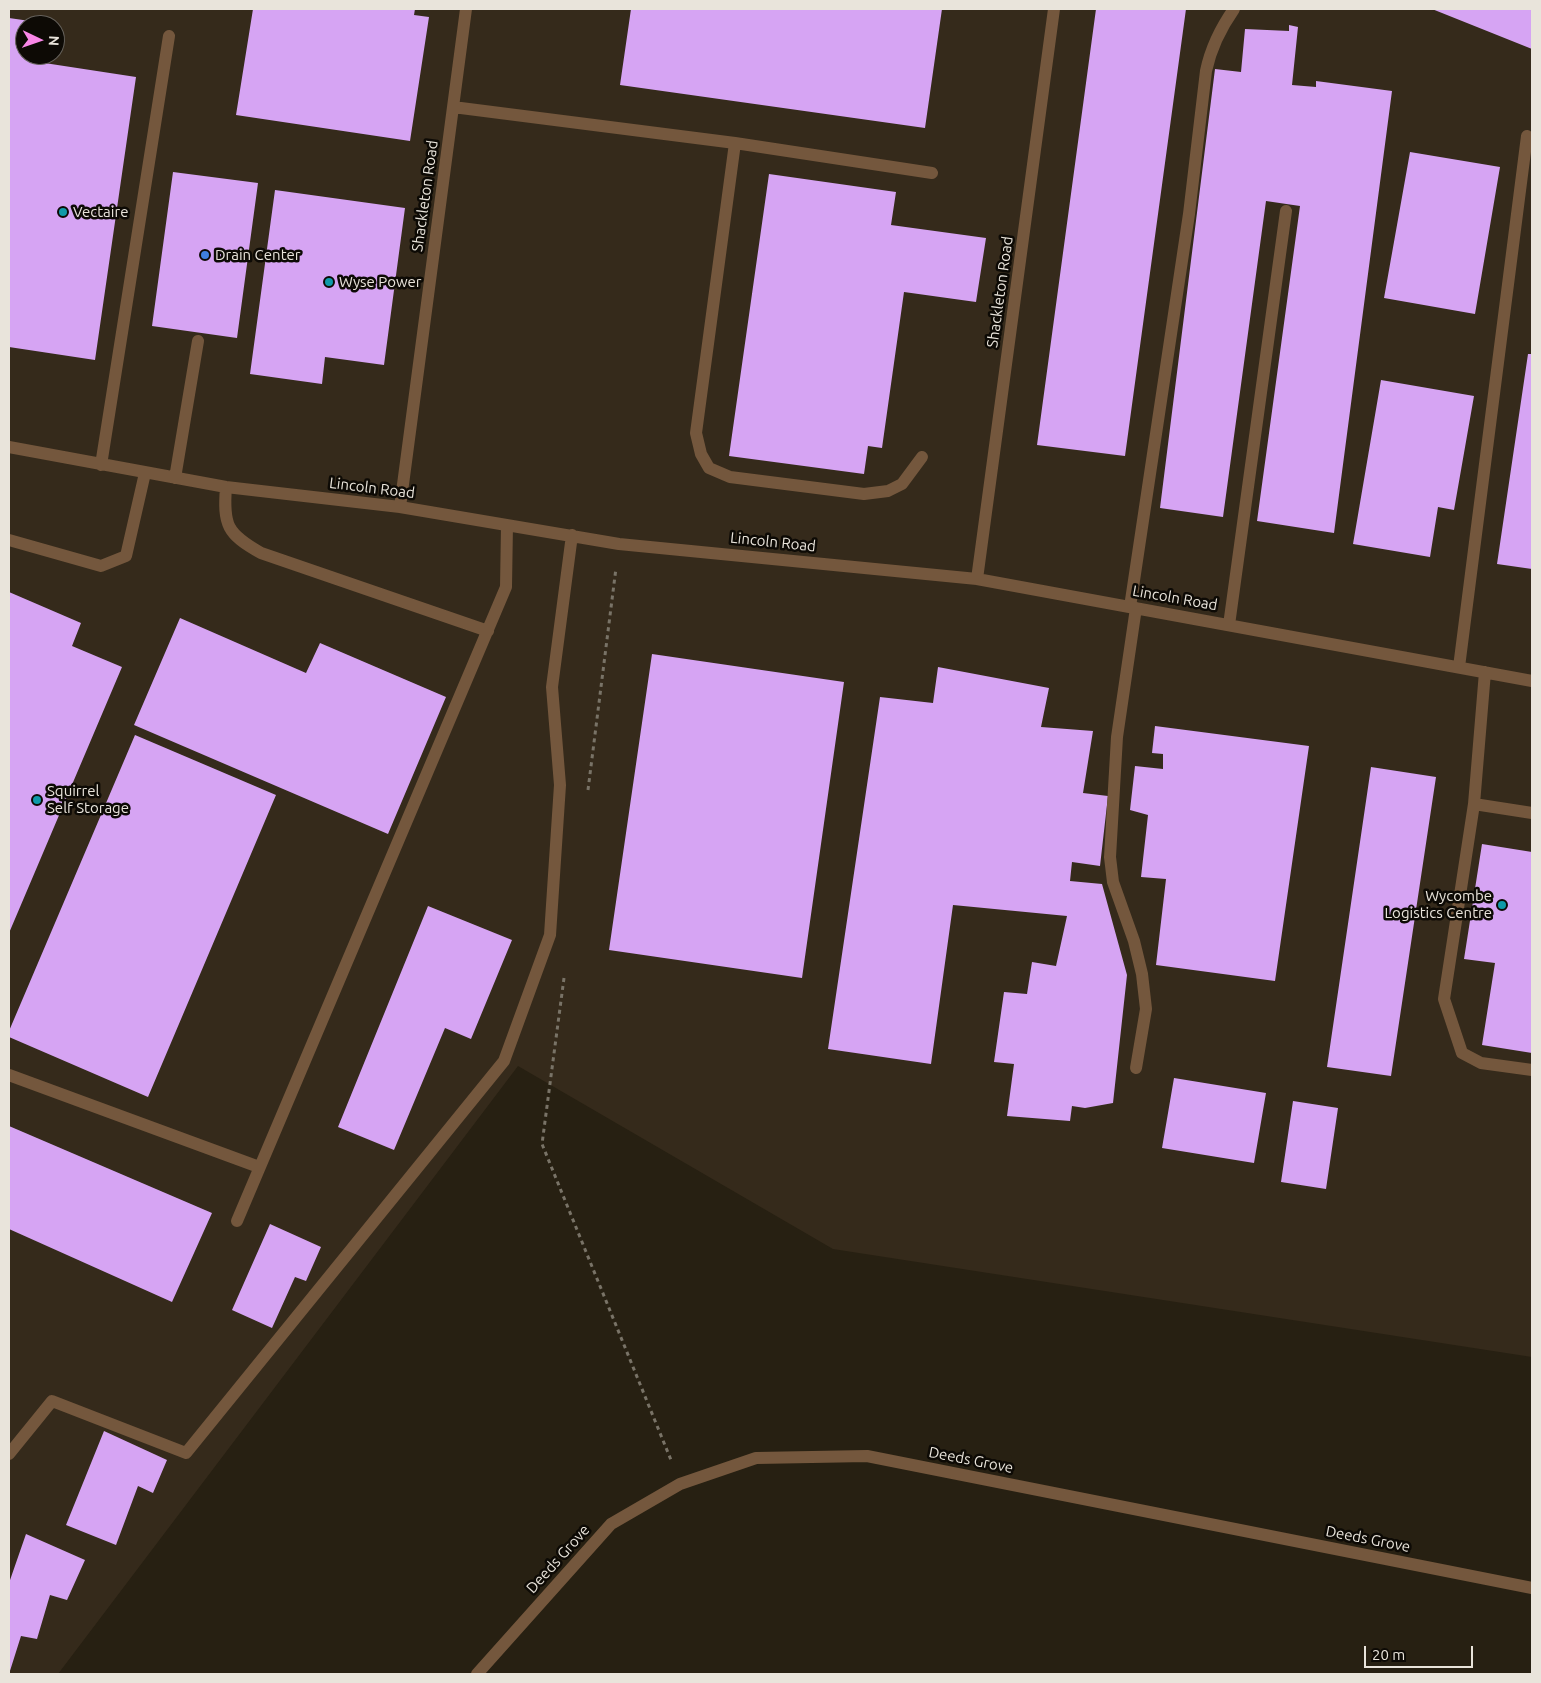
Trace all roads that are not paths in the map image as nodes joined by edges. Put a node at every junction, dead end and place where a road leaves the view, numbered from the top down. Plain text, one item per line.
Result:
1 (466, 9) edge
2 (1054, 9) edge
3 (1234, 9) edge
4 (169, 36) dead end
5 (453, 107) junction
6 (1527, 136) dead end
7 (735, 143) junction
8 (932, 173) dead end
9 (1286, 211) dead end
10 (198, 341) dead end
11 (9, 447) edge
12 (922, 457) dead end
13 (101, 465) junction
14 (145, 473) junction
15 (175, 478) junction
16 (226, 487) junction
17 (400, 507) junction
18 (507, 525) junction
19 (572, 535) junction
20 (9, 540) edge
21 (977, 579) junction
22 (1133, 607) junction
23 (1229, 625) junction
24 (488, 631) junction
25 (1459, 667) junction
26 (1485, 672) junction
27 (1532, 681) edge
28 (1474, 804) junction
29 (1532, 813) edge
30 (1136, 1068) dead end
31 (1532, 1070) edge
32 (9, 1075) edge
33 (259, 1168) junction
34 (237, 1222) dead end
35 (9, 1454) edge
36 (1532, 1588) edge
37 (477, 1674) edge

1 - 5 street, Shackleton Road
2 - 21 street, Shackleton Road
3 - 22 street
4 - 13 street
5 - 7 street
5 - 17 street, Shackleton Road
6 - 25 street
7 - 8 street
7 - 12 street
9 - 23 street
10 - 15 street
11 - 13 street, Lincoln Road
13 - 14 street, Lincoln Road
14 - 15 street, Lincoln Road
14 - 20 street
15 - 16 street, Lincoln Road
16 - 17 street, Lincoln Road
16 - 24 street
17 - 18 street, Lincoln Road
18 - 19 street, Lincoln Road
18 - 24 street
19 - 21 street, Lincoln Road
19 - 35 street
21 - 22 street, Lincoln Road
22 - 23 street, Lincoln Road
22 - 30 street
23 - 25 street, Lincoln Road
24 - 33 street
25 - 26 street, Lincoln Road
26 - 27 street, Lincoln Road
26 - 28 street
28 - 29 street
28 - 31 street
32 - 33 street
33 - 34 street
36 - 37 street, Deeds Grove

